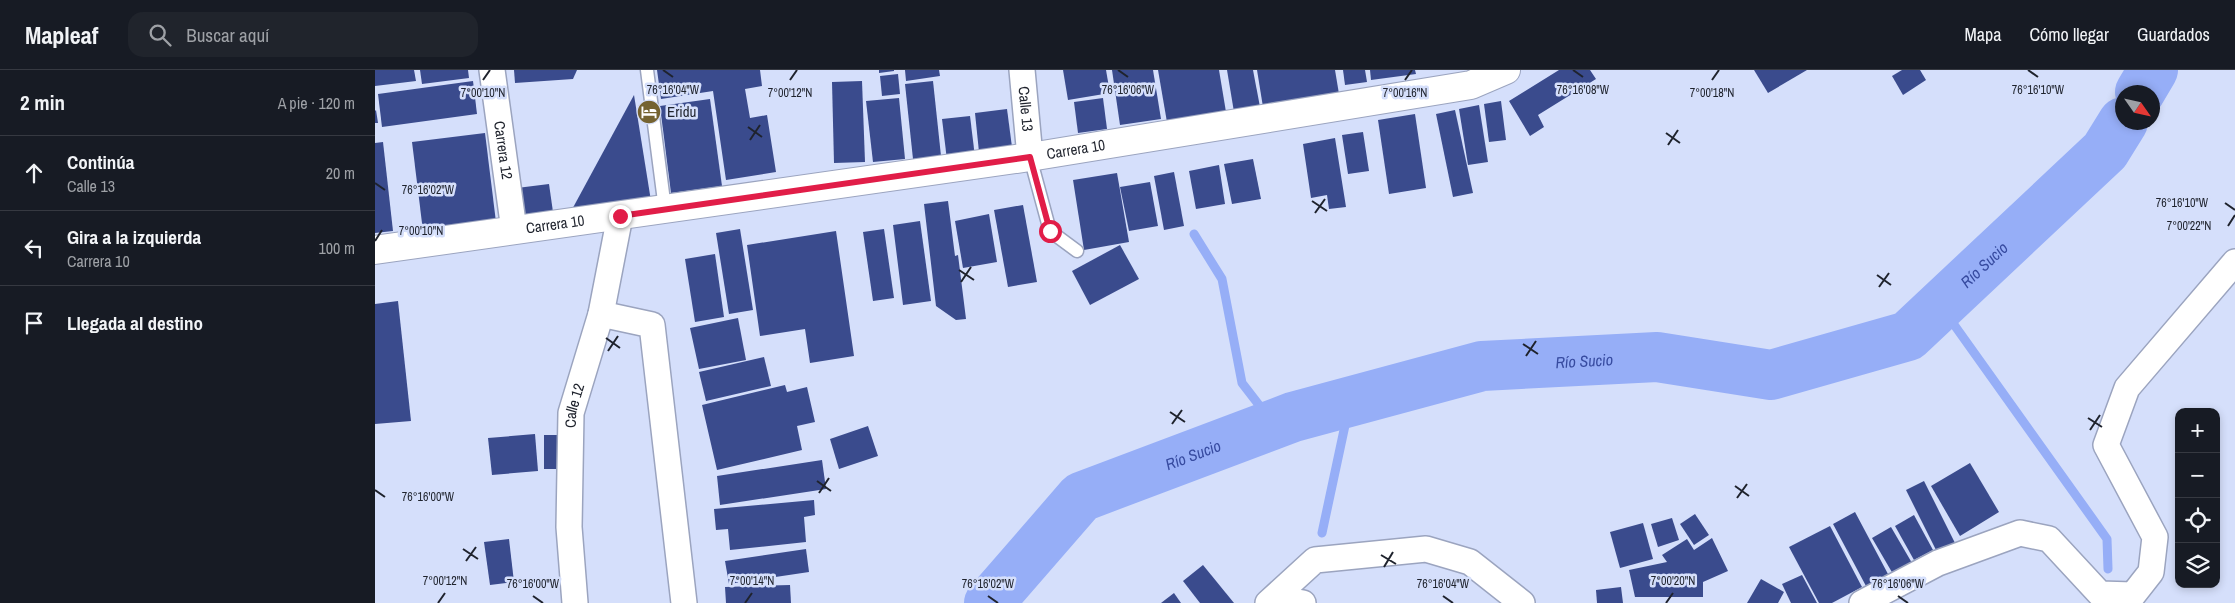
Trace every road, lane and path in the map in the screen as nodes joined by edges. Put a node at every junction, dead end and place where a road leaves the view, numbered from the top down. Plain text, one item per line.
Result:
1 (492, 70) edge
2 (647, 70) edge
3 (1022, 70) edge
4 (1506, 70) edge
5 (1030, 157) junction
6 (665, 209) junction
7 (620, 216) junction
8 (514, 230) junction
9 (375, 250) edge
10 (1077, 251) dead end
11 (2235, 262) edge
12 (601, 314) junction
13 (1271, 600) edge
14 (575, 603) edge
15 (684, 603) edge
16 (1303, 603) edge
17 (1521, 603) edge
18 (1862, 603) edge

1 - 8 street, Carrera 12
2 - 6 lane
3 - 5 street, Calle 13
4 - 5 main road, Carrera 10
5 - 6 main road, Carrera 10
5 - 10 lane, Calle 13
6 - 7 main road, Carrera 10
7 - 8 main road, Carrera 10
7 - 12 street, Calle 12
8 - 9 main road, Carrera 10
11 - 18 street
12 - 14 street, Calle 12
12 - 15 street
13 - 16 street
13 - 17 street

